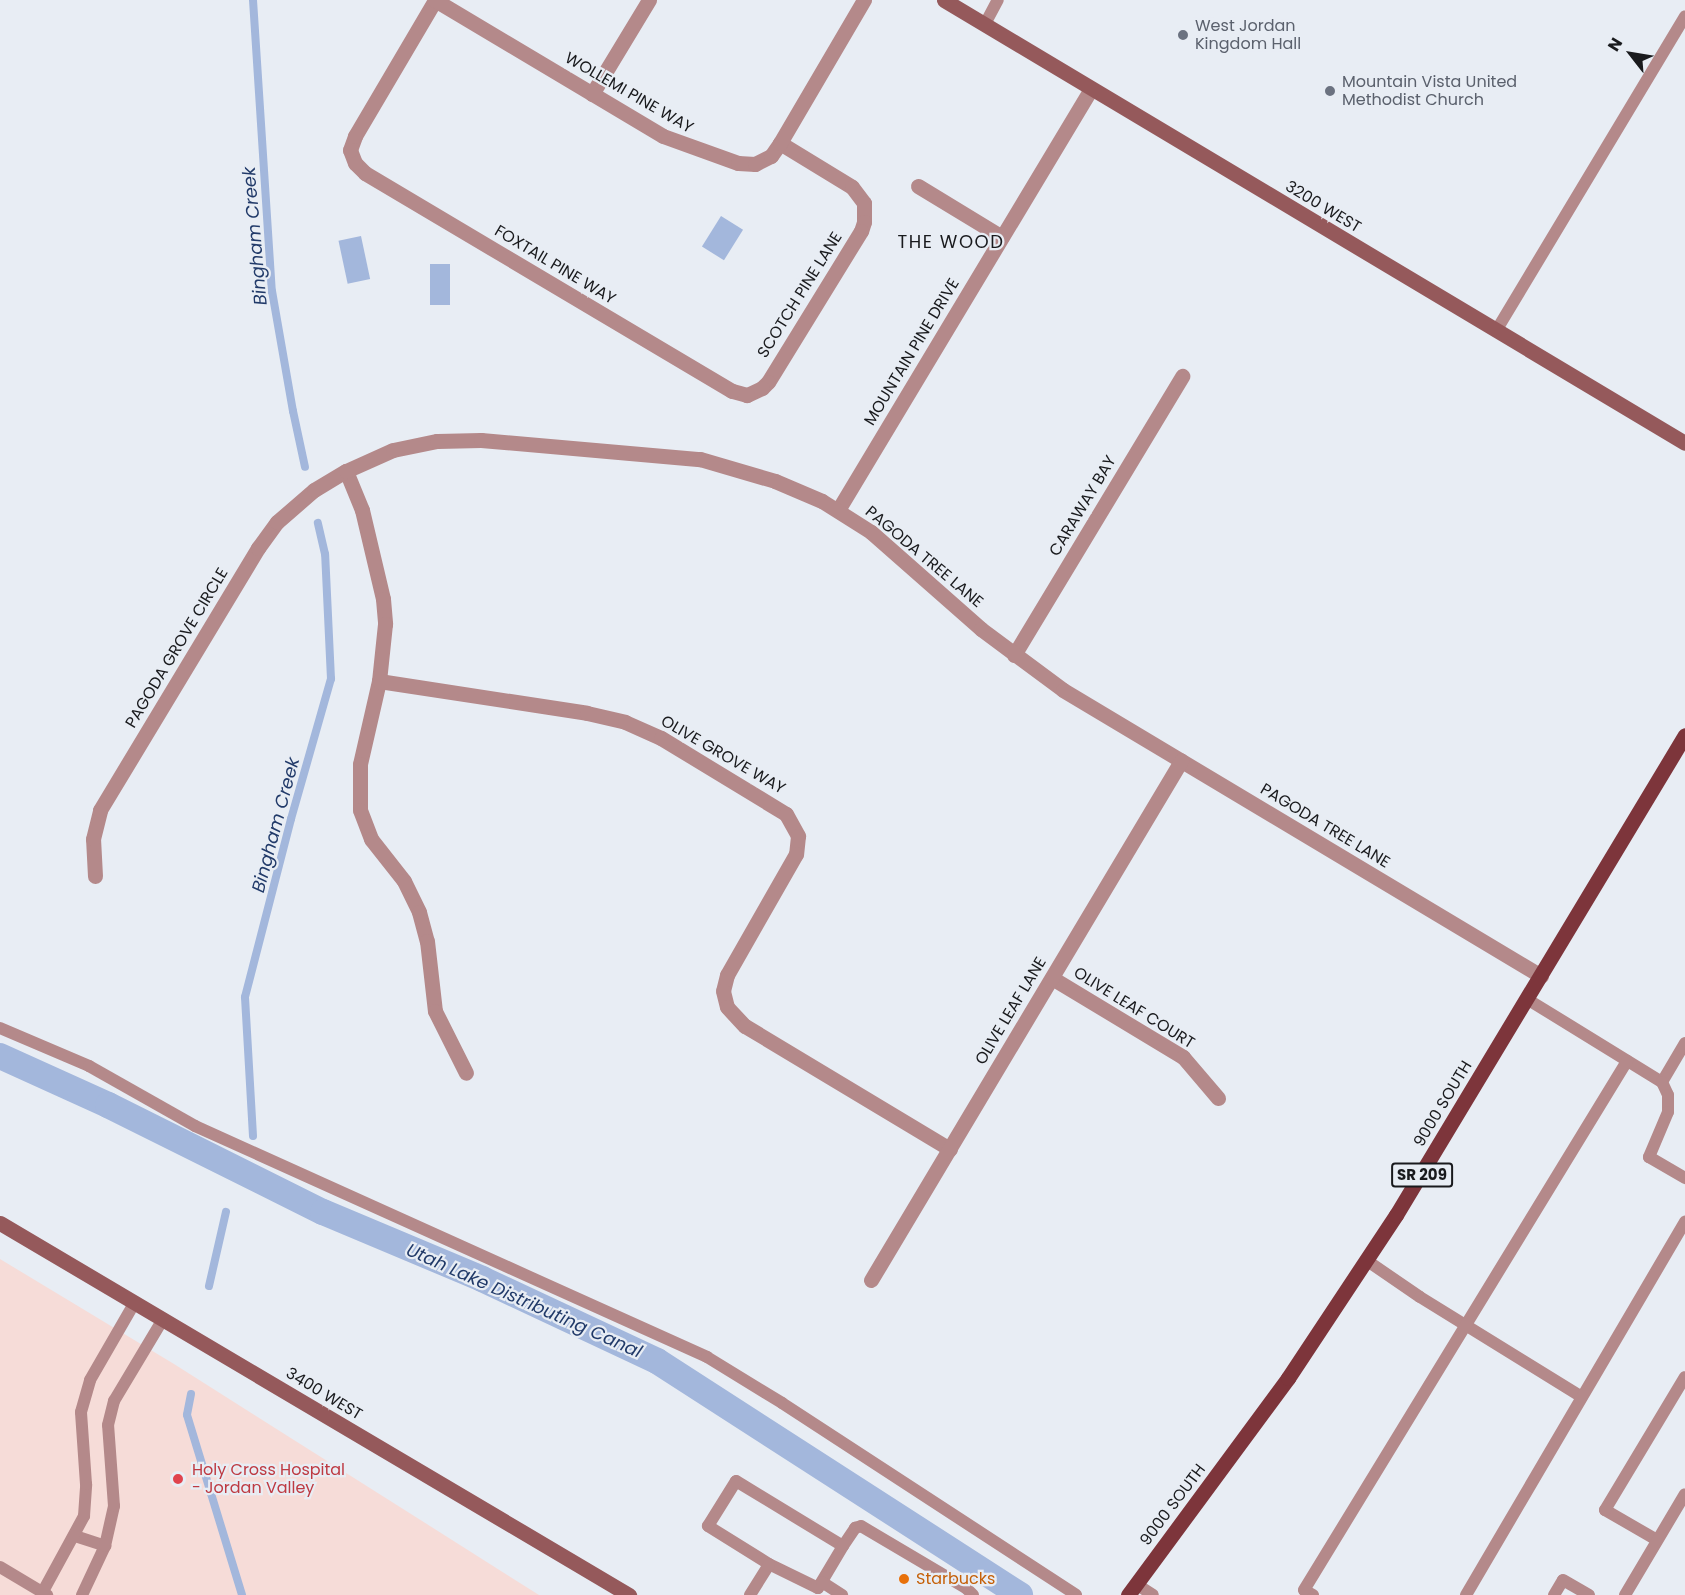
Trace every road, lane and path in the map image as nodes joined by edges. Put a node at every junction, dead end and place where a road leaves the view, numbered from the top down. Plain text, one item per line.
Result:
1 (435, 0) edge
2 (649, 0) edge
3 (864, 0) edge
4 (944, 0) edge
5 (998, 0) edge
6 (1685, 16) edge
7 (985, 24) junction
8 (1091, 89) junction
9 (592, 94) junction
10 (780, 143) junction
11 (918, 186) dead end
12 (1002, 237) junction
13 (1496, 331) junction
14 (1182, 376) dead end
15 (747, 395) joint
16 (1685, 443) edge
17 (346, 471) junction
18 (838, 510) junction
19 (1014, 655) junction
20 (379, 681) junction
21 (1685, 735) edge
22 (1181, 761) junction
23 (94, 876) dead end
24 (1541, 976) junction
25 (1052, 978) junction
26 (1527, 999) junction
27 (0, 1028) edge
28 (1685, 1043) edge
29 (1627, 1060) junction
30 (466, 1073) dead end
31 (1662, 1082) junction
32 (1218, 1098) dead end
33 (950, 1149) junction
34 (1685, 1178) edge
35 (1685, 1221) edge
36 (0, 1223) edge
37 (1366, 1260) junction
38 (871, 1280) dead end
39 (135, 1302) junction
40 (163, 1319) junction
41 (1466, 1325) junction
42 (1685, 1377) edge
43 (1582, 1397) junction
44 (1685, 1494) edge
45 (75, 1536) junction
46 (1657, 1540) junction
47 (105, 1546) junction
48 (843, 1546) junction
49 (769, 1563) junction
50 (0, 1567) edge
51 (822, 1582) junction
52 (1132, 1589) edge
53 (44, 1594) edge
54 (82, 1595) edge
55 (629, 1595) edge
56 (750, 1595) edge
57 (842, 1595) edge
58 (973, 1595) edge
59 (1076, 1595) edge
60 (1153, 1595) edge
61 (1313, 1595) edge
62 (1466, 1595) edge
63 (1554, 1595) edge
64 (1588, 1595) edge
65 (1624, 1595) edge

1 - 9 street, WOLLEMI PINE WAY
1 - 15 street, FOXTAIL PINE WAY
2 - 9 street
3 - 10 street, WOLLEMI PINE WAY
4 - 7 street, 3200 WEST
5 - 7 lane
6 - 13 lane
7 - 8 street, 3200 WEST
8 - 12 street, MOUNTAIN PINE DRIVE
8 - 13 street, 3200 WEST
9 - 10 street, WOLLEMI PINE WAY
10 - 15 street, SCOTCH PINE LANE
11 - 12 street
12 - 18 street, MOUNTAIN PINE DRIVE
13 - 16 street, 3200 WEST
14 - 19 street, CARAWAY BAY
17 - 18 street, PAGODA TREE LANE
17 - 20 street
17 - 23 street, PAGODA GROVE CIRCLE
18 - 19 street, PAGODA TREE LANE
19 - 22 street, PAGODA TREE LANE
20 - 30 street
20 - 33 street, OLIVE GROVE WAY
21 - 24 main road, 9000 SOUTH / SR 209
22 - 24 street, PAGODA TREE LANE
22 - 25 street, OLIVE LEAF LANE
24 - 26 main road, 9000 SOUTH / SR 209
25 - 32 street, OLIVE LEAF COURT
25 - 33 street, OLIVE LEAF LANE
26 - 29 lane
26 - 37 main road, 9000 SOUTH / SR 209
27 - 59 lane
28 - 31 lane
29 - 31 lane
29 - 41 lane
31 - 34 lane
33 - 38 street, OLIVE LEAF LANE
35 - 43 lane
36 - 39 street, 3400 WEST
37 - 41 lane
37 - 52 main road, 9000 SOUTH / SR 209
39 - 40 street, 3400 WEST
39 - 45 lane
40 - 47 lane
40 - 55 street, 3400 WEST
41 - 43 lane
41 - 61 lane
42 - 46 lane
43 - 62 lane
44 - 46 lane
45 - 47 lane
45 - 53 lane
46 - 65 lane
47 - 54 lane
48 - 49 lane
48 - 51 lane
48 - 58 lane
49 - 51 lane
49 - 56 lane
50 - 53 lane
51 - 57 lane
52 - 60 lane
63 - 64 lane

